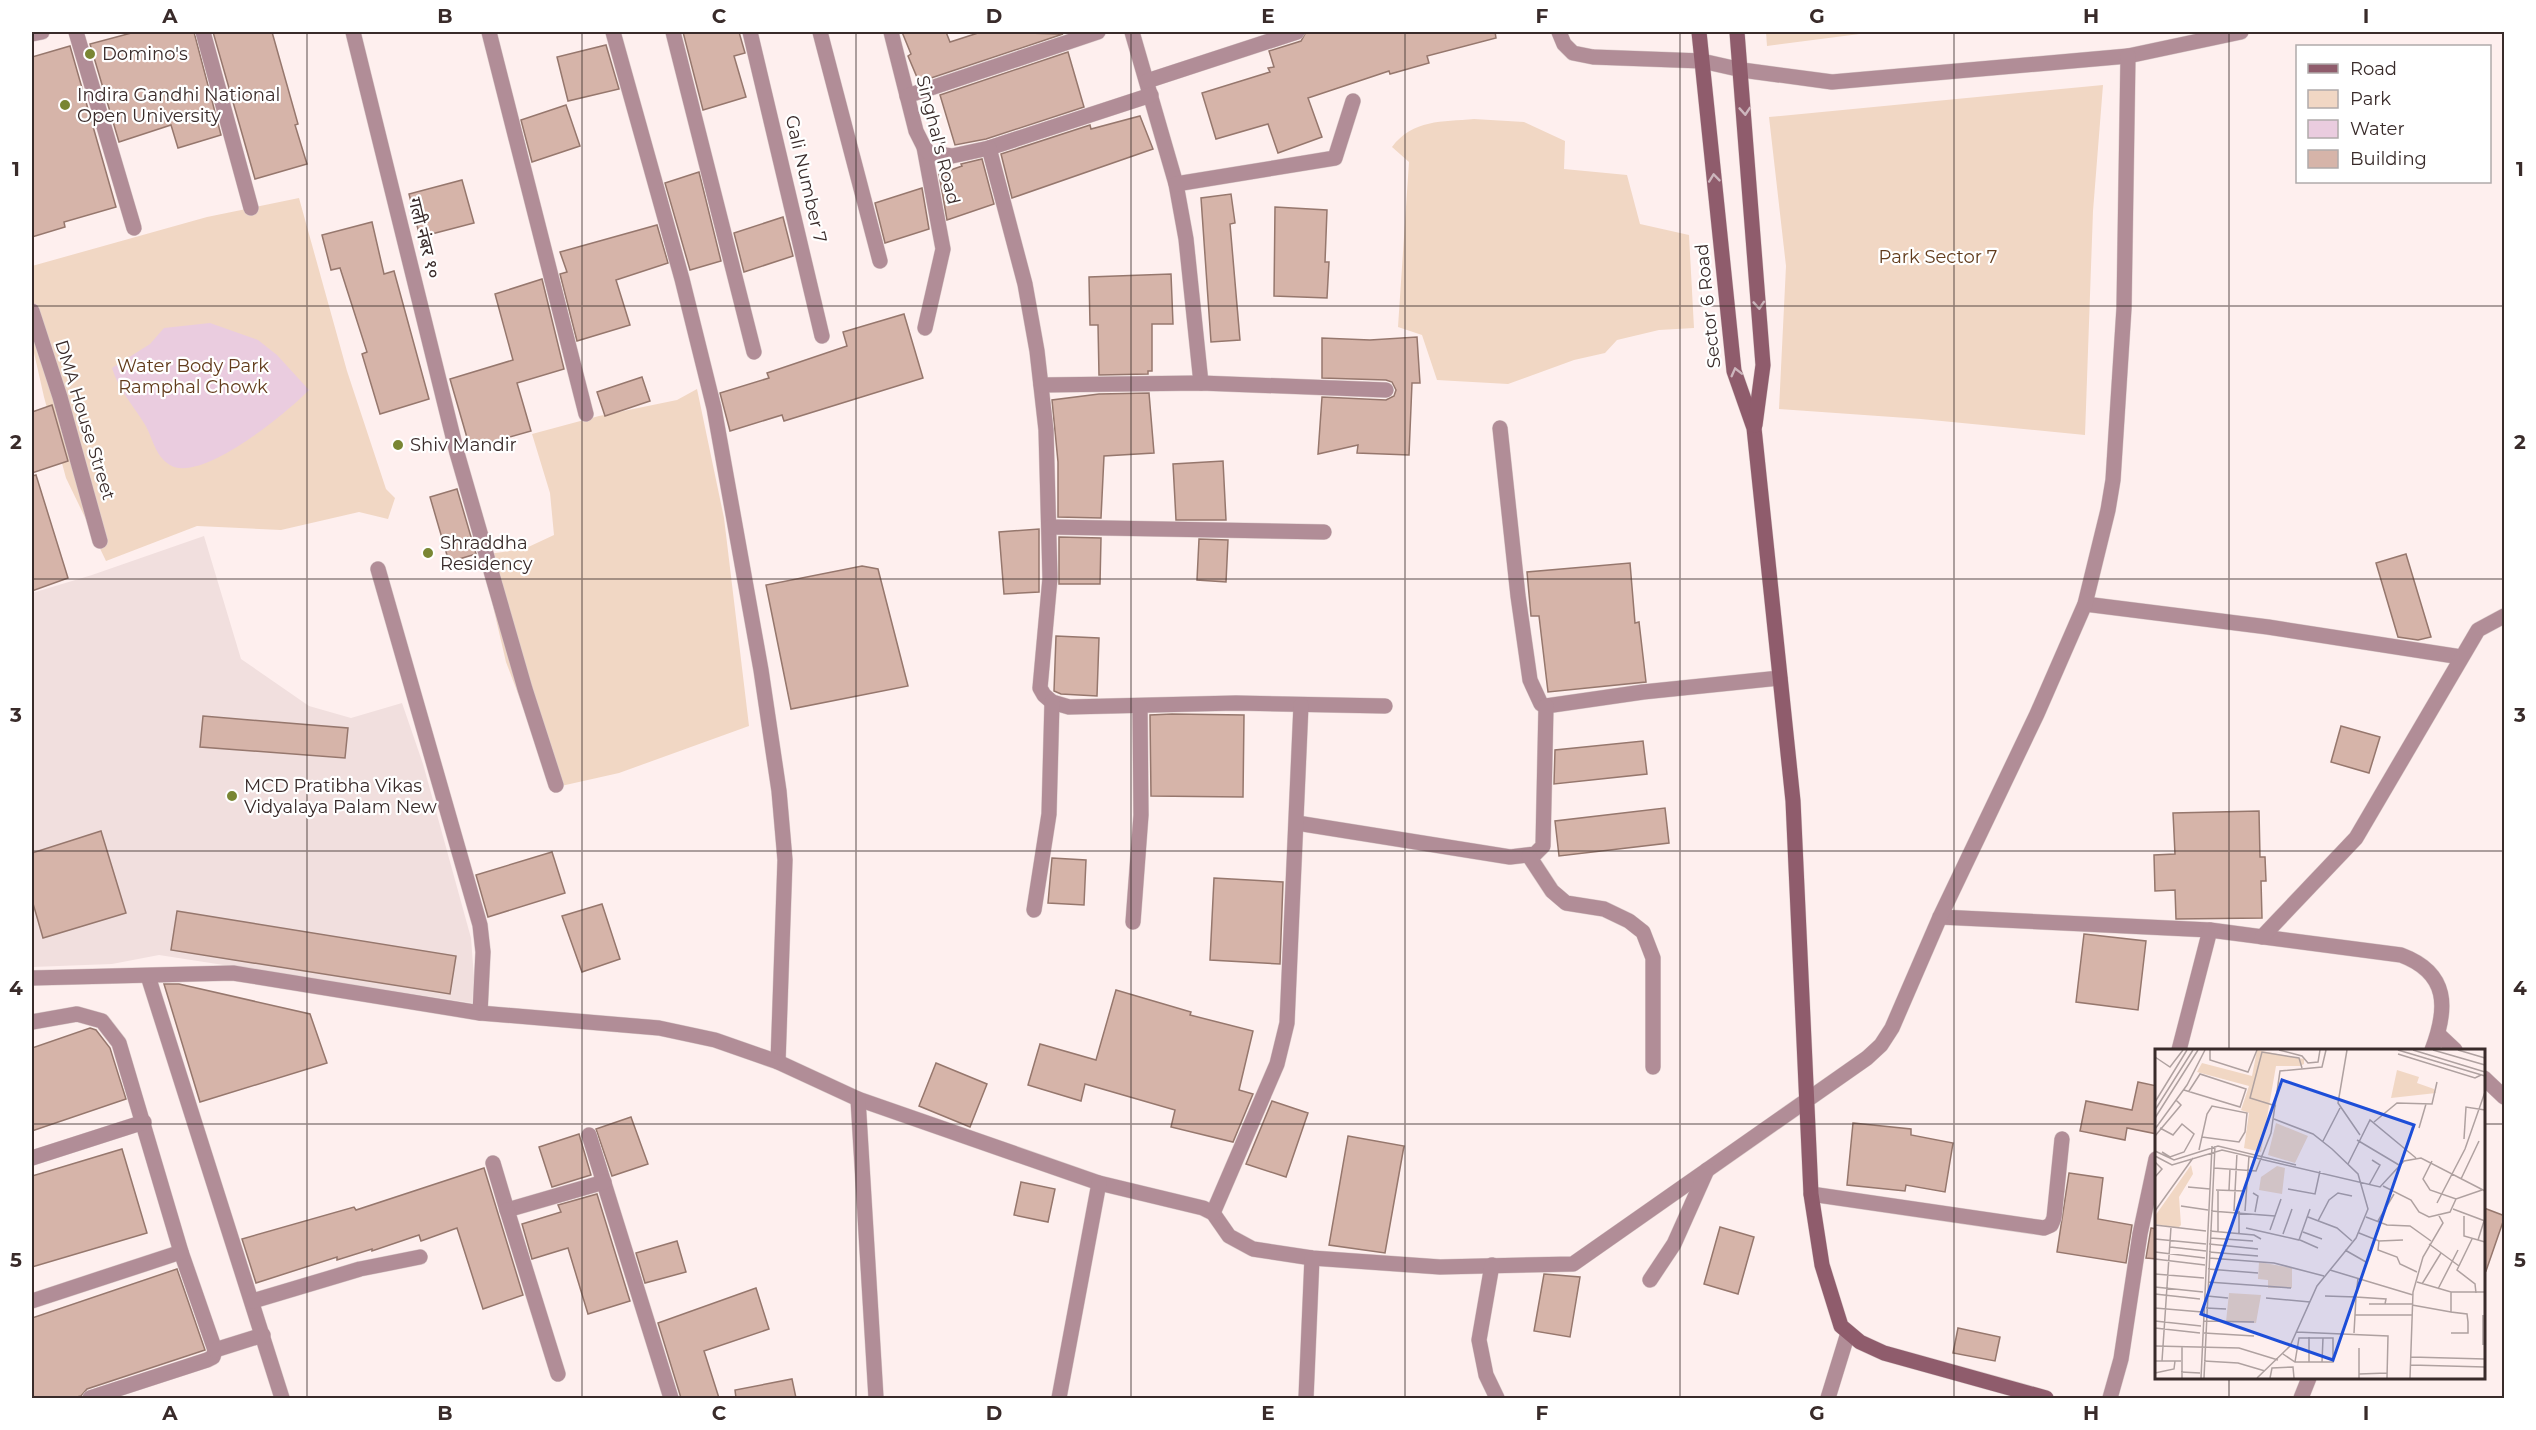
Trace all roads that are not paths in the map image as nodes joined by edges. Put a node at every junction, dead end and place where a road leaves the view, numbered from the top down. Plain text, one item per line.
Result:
1 (42, 32) edge
2 (76, 32) edge
3 (203, 32) edge
4 (353, 32) edge
5 (489, 32) edge
6 (614, 32) edge
7 (673, 32) edge
8 (750, 32) edge
9 (820, 32) edge
10 (891, 32) edge
11 (1098, 32) edge
12 (1132, 32) edge
13 (1297, 32) edge
14 (1559, 32) edge
15 (1699, 32) edge
16 (1737, 32) edge
17 (2241, 32) edge
18 (32, 34) edge
19 (2128, 56) junction
20 (1702, 61) junction
21 (1742, 70) junction
22 (1149, 88) junction
23 (908, 96) junction
24 (1353, 101) dead end
25 (924, 147) junction
26 (989, 148) junction
27 (1176, 184) junction
28 (250, 208) dead end
29 (134, 228) dead end
30 (880, 261) dead end
31 (32, 311) edge
32 (925, 328) dead end
33 (822, 336) dead end
34 (754, 352) dead end
35 (1201, 383) junction
36 (1041, 385) junction
37 (1386, 390) dead end
38 (586, 414) dead end
39 (1500, 428) dead end
40 (1754, 428) junction
41 (1050, 527) junction
42 (1324, 532) dead end
43 (100, 541) dead end
44 (378, 569) dead end
45 (2085, 604) junction
46 (2505, 616) edge
47 (2461, 657) junction
48 (1780, 678) junction
49 (1052, 702) junction
50 (1301, 705) junction
51 (1385, 706) dead end
52 (1546, 706) junction
53 (1140, 707) junction
54 (556, 785) dead end
55 (1297, 823) junction
56 (1529, 856) junction
57 (1034, 910) dead end
58 (1940, 917) junction
59 (1133, 922) dead end
60 (2210, 930) junction
61 (2262, 937) junction
62 (148, 976) junction
63 (32, 978) edge
64 (480, 1013) junction
65 (32, 1022) edge
66 (2438, 1034) junction
67 (2180, 1049) edge
68 (2432, 1049) edge
69 (2454, 1049) edge
70 (778, 1062) junction
71 (1653, 1067) dead end
72 (2485, 1079) edge
73 (2505, 1096) edge
74 (858, 1100) junction
75 (1807, 1100) junction
76 (144, 1122) junction
77 (589, 1135) dead end
78 (2062, 1139) dead end
79 (32, 1158) edge
80 (493, 1163) dead end
81 (2155, 1169) edge
82 (1707, 1170) junction
83 (604, 1182) junction
84 (1099, 1182) junction
85 (1811, 1194) junction
86 (507, 1210) junction
87 (1213, 1213) junction
88 (181, 1252) junction
89 (420, 1257) dead end
90 (1312, 1258) junction
91 (1492, 1265) junction
92 (1650, 1280) dead end
93 (32, 1301) edge
94 (253, 1301) junction
95 (1848, 1333) junction
96 (263, 1335) junction
97 (215, 1350) junction
98 (558, 1374) dead end
99 (2308, 1379) edge
100 (90, 1398) edge
101 (282, 1398) edge
102 (671, 1398) edge
103 (876, 1398) edge
104 (1059, 1398) edge
105 (1306, 1398) edge
106 (1497, 1398) edge
107 (1828, 1398) edge
108 (2046, 1398) edge
109 (2110, 1398) edge
110 (2301, 1398) edge

1 - 18 street
2 - 29 street
3 - 28 street
4 - 54 street, गली नंबर १०
5 - 38 street
6 - 70 street
7 - 34 street
8 - 33 street, Gali Number 7
9 - 30 street
10 - 23 street, Singhal's Road
11 - 23 street
12 - 22 street
13 - 22 street
14 - 20 street
15 - 20 street, Sector 6 Road
16 - 21 street
17 - 19 street
19 - 21 street
19 - 45 street
20 - 21 street
40 -> 20 street, Sector 6 Road
21 -> 40 street
22 - 26 street
22 - 27 street
23 - 25 street, Singhal's Road
24 - 27 street
25 - 26 street
25 - 32 street, Singhal's Road
26 - 36 street
27 - 35 street
31 - 43 street, DMA House Street
35 - 36 street
35 - 37 street
36 - 41 street
39 - 52 street
40 - 48 street
41 - 42 street
41 - 49 street
44 - 64 street
45 - 47 street
45 - 58 street
46 - 47 street
47 - 61 street
48 - 52 street
48 - 75 street
49 - 53 street
49 - 57 street
50 - 51 street
50 - 53 street
50 - 55 street
52 - 56 street
53 - 59 street
55 - 56 street
55 - 87 street
56 - 71 street
58 - 60 street
58 - 75 street
60 - 61 street
60 - 67 street
61 - 66 street
62 - 63 street
62 - 64 street
62 - 94 street
64 - 70 street
65 - 76 street
66 - 68 street
66 - 69 street
70 - 74 street
72 - 73 street
74 - 84 street
74 - 103 street
75 - 82 street
75 - 85 street
76 - 79 street
76 - 88 street
77 - 83 street
78 - 85 street
80 - 86 street
81 - 109 street
82 - 91 street
82 - 92 street
83 - 86 street
83 - 102 street
84 - 87 street
84 - 104 street
85 - 95 street
86 - 98 street
87 - 90 street
88 - 93 street
88 - 97 street
89 - 94 street
90 - 91 street
90 - 105 street
91 - 106 street
94 - 96 street
95 - 107 street
95 - 108 street
96 - 97 street
96 - 101 street
97 - 100 street
99 - 110 street

